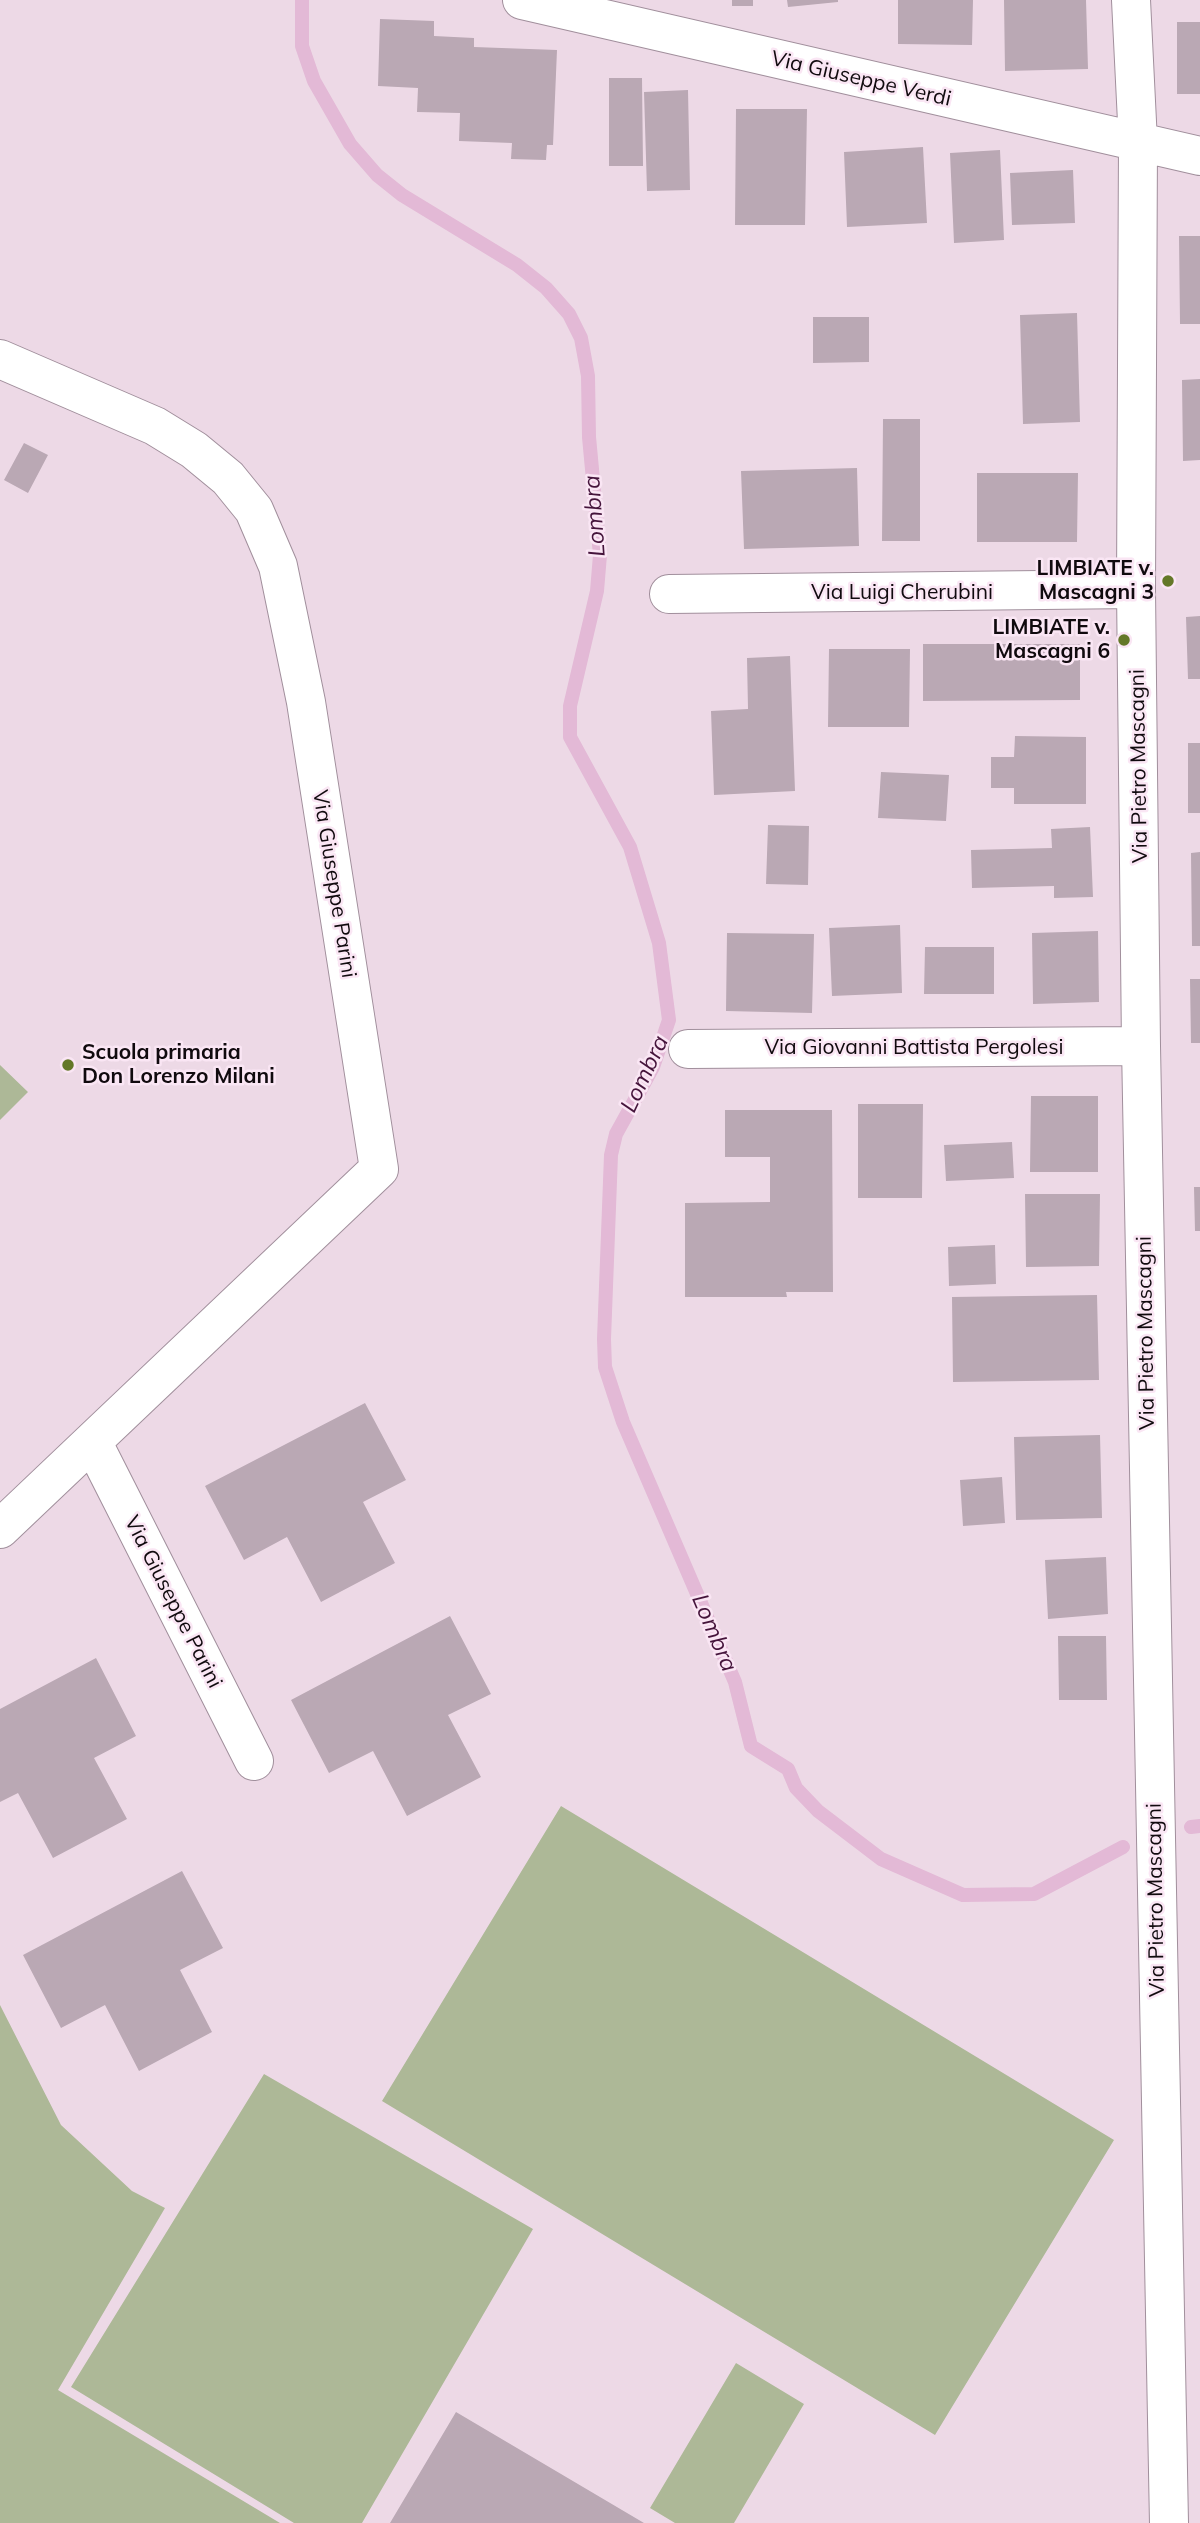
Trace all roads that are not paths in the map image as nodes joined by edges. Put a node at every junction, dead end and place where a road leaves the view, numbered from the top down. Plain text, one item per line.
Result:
1 (523, 0) edge
2 (1131, 0) edge
3 (1138, 142) junction
4 (1200, 156) edge
5 (0, 359) edge
6 (1136, 589) junction
7 (669, 594) dead end
8 (1141, 1046) junction
9 (688, 1049) dead end
10 (93, 1443) junction
11 (0, 1529) edge
12 (254, 1761) dead end
13 (1184, 2473) edge
14 (1169, 2523) edge

1 - 3 street, Via Giuseppe Verdi
2 - 3 street, Via Pietro Mascagni
3 - 4 street, Via Giuseppe Verdi
3 - 6 street, Via Pietro Mascagni
5 - 10 street, Via Giuseppe Parini
6 - 7 street, Via Luigi Cherubini
6 - 8 street, Via Pietro Mascagni
8 - 9 street, Via Giovanni Battista Pergolesi
8 - 13 street, Via Pietro Mascagni
10 - 11 street, Via Giuseppe Parini
10 - 12 street, Via Giuseppe Parini
13 - 14 street, Via Pietro Mascagni

